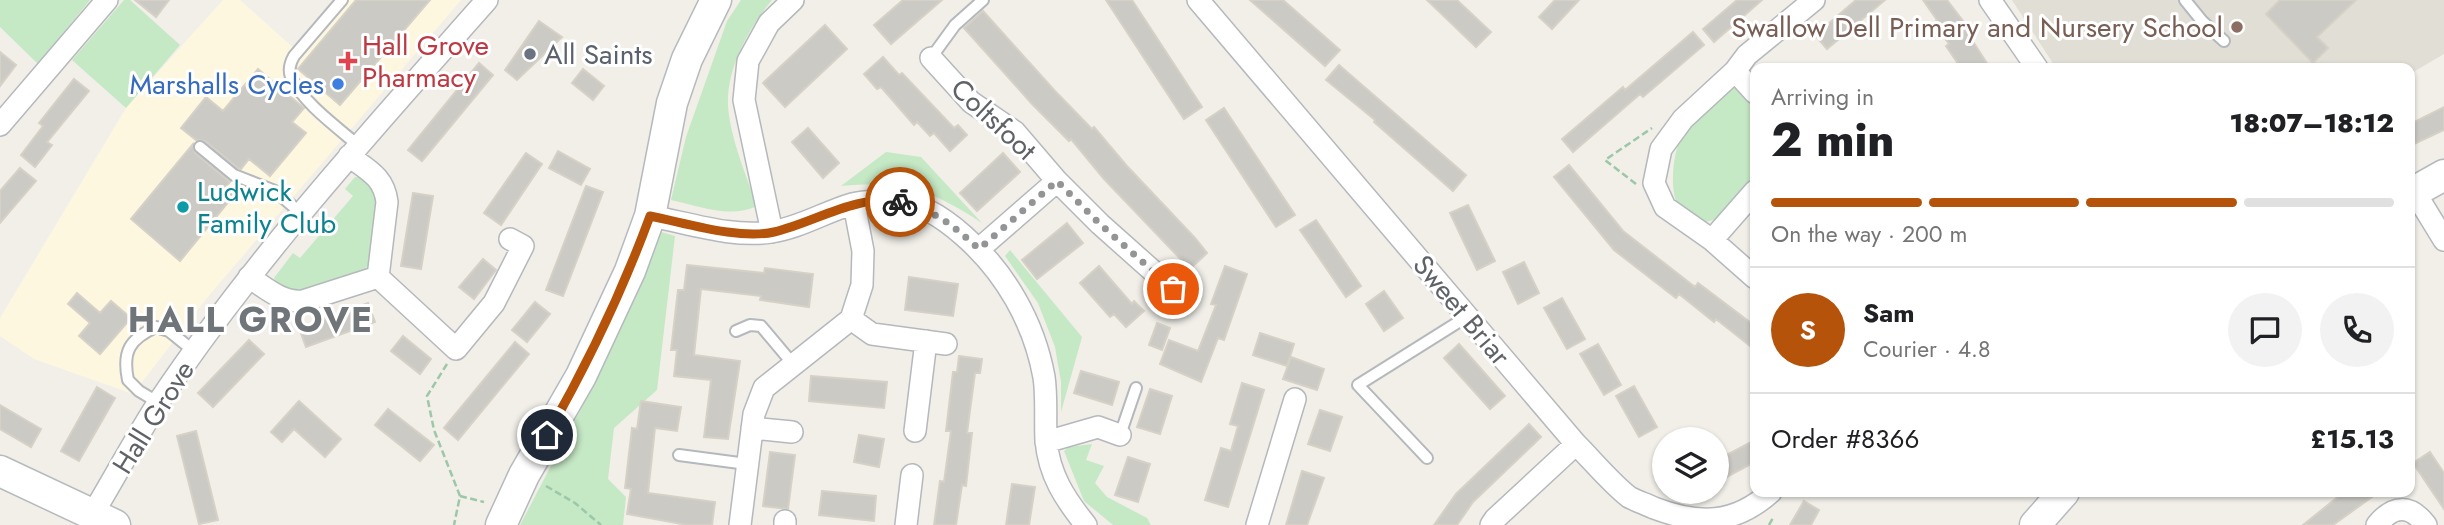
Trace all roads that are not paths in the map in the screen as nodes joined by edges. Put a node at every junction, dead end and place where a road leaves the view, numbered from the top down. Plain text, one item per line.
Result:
1 (107, 0) edge
2 (342, 0) edge
3 (486, 0) edge
4 (716, 0) edge
5 (793, 0) edge
6 (983, 0) edge
7 (1198, 0) edge
8 (1814, 0) edge
9 (1990, 0) edge
10 (2185, 0) edge
11 (2224, 41) dead end
12 (931, 58) joint
13 (2034, 63) edge
14 (1735, 71) junction
15 (1750, 88) edge
16 (0, 125) edge
17 (200, 147) dead end
18 (354, 151) junction
19 (2444, 175) edge
20 (1057, 181) junction
21 (2415, 190) edge
22 (2415, 196) edge
23 (1750, 197) edge
24 (854, 204) junction
25 (302, 214) junction
26 (650, 216) junction
27 (772, 232) junction
28 (510, 240) dead end
29 (1712, 240) junction
30 (2444, 240) edge
31 (979, 249) junction
32 (1750, 274) edge
33 (249, 277) junction
34 (378, 278) junction
35 (1173, 289) dead end
36 (1468, 316) junction
37 (851, 318) junction
38 (736, 331) dead end
39 (195, 352) junction
40 (793, 364) junction
41 (1136, 388) dead end
42 (1295, 399) dead end
43 (159, 403) junction
44 (752, 428) junction
45 (915, 431) dead end
46 (792, 432) dead end
47 (1120, 435) joint
48 (1046, 442) junction
49 (1576, 444) junction
50 (679, 455) dead end
51 (1426, 458) dead end
52 (747, 464) junction
53 (0, 471) edge
54 (912, 475) dead end
55 (1765, 497) edge
56 (2060, 497) edge
57 (103, 520) edge
58 (1710, 524) edge
59 (501, 525) edge
60 (740, 525) edge
61 (906, 525) edge
62 (1086, 525) edge
63 (1256, 525) edge
64 (1491, 525) edge
65 (2035, 525) edge
66 (2377, 525) edge
67 (2426, 525) edge

1 - 16 street
2 - 18 lane
3 - 18 street, Hall Grove
4 - 26 street
5 - 27 street
6 - 12 lane
7 - 36 street, Sweet Briar
8 - 14 street
9 - 13 street
10 - 11 lane
12 - 20 street, Coltsfoot
14 - 15 street
14 - 29 street
17 - 25 lane
18 - 25 street, Hall Grove
18 - 34 street
19 - 21 street
20 - 31 street, Coltsfoot
20 - 35 street, Coltsfoot
22 - 30 street
23 - 29 street
24 - 27 street
24 - 31 street
24 - 37 street
25 - 33 street, Hall Grove
26 - 27 street
26 - 59 street
28 - 34 street
29 - 32 street
31 - 48 street
33 - 34 street
33 - 39 street, Hall Grove
36 - 49 street, Sweet Briar
36 - 51 lane
37 - 40 street
37 - 45 street
38 - 40 lane
39 - 43 street, Hall Grove
39 - 43 lane
40 - 44 street
41 - 47 lane
42 - 63 street
43 - 57 street, Hall Grove
44 - 46 street
44 - 52 street
47 - 48 street
48 - 62 street
49 - 58 street, Sweet Briar
49 - 64 street
50 - 52 lane
52 - 60 street
53 - 57 street
54 - 61 street
55 - 58 street, Sweet Briar
56 - 65 street
66 - 67 street

